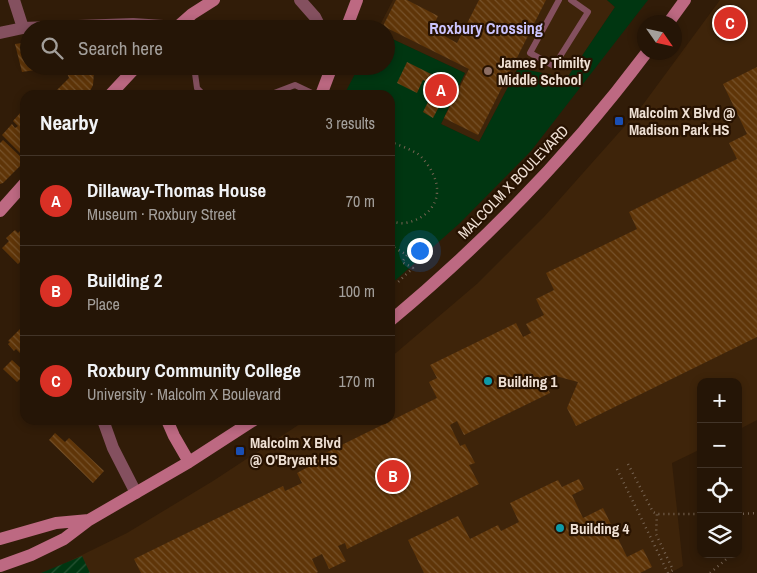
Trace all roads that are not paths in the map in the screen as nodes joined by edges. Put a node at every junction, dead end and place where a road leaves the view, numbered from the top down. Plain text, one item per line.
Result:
1 (14, 0) edge
2 (214, 0) edge
3 (300, 0) edge
4 (357, 0) edge
5 (559, 0) edge
6 (570, 0) edge
7 (685, 0) edge
8 (674, 15) edge
9 (20, 20) edge
10 (185, 20) edge
11 (316, 20) edge
12 (349, 20) edge
13 (20, 29) edge
14 (0, 33) edge
15 (641, 60) edge
16 (129, 75) edge
17 (195, 75) edge
18 (329, 75) edge
19 (115, 90) edge
20 (199, 90) edge
21 (282, 90) edge
22 (306, 90) edge
23 (323, 90) edge
24 (20, 191) edge
25 (0, 211) edge
26 (395, 317) edge
27 (106, 425) edge
28 (169, 425) edge
29 (246, 425) edge
30 (189, 462) junction
31 (136, 493) junction
32 (89, 520) junction
33 (0, 539) edge
34 (0, 566) edge

1 - 9 street
2 - 10 main road
3 - 11 street
4 - 12 main road
5 - 6 lane
7 - 8 main road
13 - 14 street
15 - 26 main road, MALCOLM X BOULEVARD
16 - 19 main road
17 - 20 lane
18 - 23 main road
21 - 22 lane
24 - 25 main road
27 - 31 street
28 - 30 main road
29 - 30 main road
30 - 31 main road
31 - 32 main road
32 - 33 main road
32 - 34 main road

